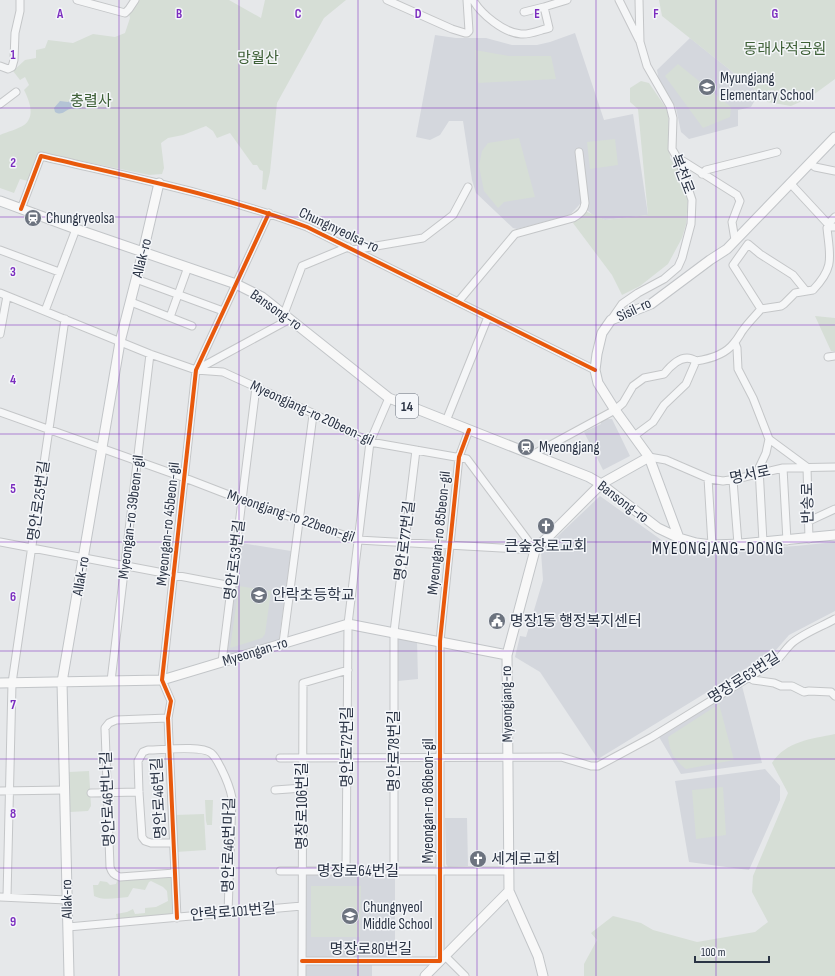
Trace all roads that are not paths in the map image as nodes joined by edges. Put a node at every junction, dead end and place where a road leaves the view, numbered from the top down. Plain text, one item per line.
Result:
1 (20, 0) edge
2 (77, 0) edge
3 (135, 0) edge
4 (387, 0) edge
5 (467, 0) edge
6 (473, 0) edge
7 (567, 0) edge
8 (619, 0) edge
9 (639, 0) edge
10 (544, 6) junction
11 (524, 12) dead end
12 (640, 42) junction
13 (0, 66) edge
14 (16, 92) dead end
15 (0, 104) edge
16 (834, 141) edge
17 (579, 152) dead end
18 (777, 152) dead end
19 (680, 163) junction
20 (810, 163) junction
21 (835, 171) edge
22 (702, 174) junction
23 (159, 183) junction
24 (790, 183) junction
25 (468, 187) dead end
26 (1, 204) edge
27 (21, 210) junction
28 (269, 213) junction
29 (835, 217) edge
30 (828, 224) junction
31 (835, 227) edge
32 (76, 229) junction
33 (735, 240) junction
34 (351, 248) junction
35 (0, 250) edge
36 (143, 252) junction
37 (188, 267) junction
38 (59, 272) junction
39 (136, 279) junction
40 (236, 284) junction
41 (806, 291) junction
42 (178, 294) junction
43 (3, 295) edge
44 (130, 302) junction
45 (458, 302) junction
46 (761, 309) junction
47 (45, 311) junction
48 (223, 311) junction
49 (170, 317) junction
50 (287, 317) junction
51 (488, 317) junction
52 (65, 319) junction
53 (611, 320) junction
54 (192, 326) dead end
55 (0, 334) edge
56 (120, 342) junction
57 (735, 343) junction
58 (150, 354) junction
59 (696, 361) junction
60 (196, 370) junction
61 (595, 370) junction
62 (256, 387) junction
63 (389, 398) junction
64 (615, 410) junction
65 (0, 412) edge
66 (313, 415) junction
67 (446, 421) junction
68 (49, 429) junction
69 (469, 430) junction
70 (634, 436) junction
71 (769, 439) junction
72 (370, 442) junction
73 (102, 448) junction
74 (416, 450) junction
75 (532, 455) junction
76 (460, 457) junction
77 (649, 457) junction
78 (138, 461) junction
79 (808, 467) junction
80 (835, 467) edge
81 (784, 468) junction
82 (759, 473) junction
83 (185, 478) junction
84 (708, 478) junction
85 (733, 480) junction
86 (601, 484) junction
87 (242, 500) junction
88 (835, 509) edge
89 (299, 520) junction
90 (809, 521) junction
91 (835, 535) edge
92 (679, 538) junction
93 (809, 538) junction
94 (358, 540) junction
95 (787, 541) junction
96 (0, 542) edge
97 (763, 542) junction
98 (405, 543) junction
99 (738, 544) junction
100 (712, 545) junction
101 (450, 546) junction
102 (32, 548) junction
103 (535, 550) junction
104 (84, 558) junction
105 (125, 566) junction
106 (174, 575) junction
107 (232, 586) junction
108 (835, 619) edge
109 (348, 624) junction
110 (394, 632) junction
111 (440, 641) junction
112 (283, 643) junction
113 (507, 655) junction
114 (222, 662) junction
115 (348, 670) junction
116 (749, 677) junction
117 (162, 680) junction
118 (111, 681) junction
119 (62, 682) junction
120 (0, 683) edge
121 (12, 683) junction
122 (835, 696) edge
123 (168, 718) junction
124 (169, 749) junction
125 (347, 757) junction
126 (394, 757) junction
127 (440, 757) junction
128 (508, 757) junction
129 (280, 758) dead end
130 (303, 758) junction
131 (302, 788) junction
132 (10, 790) junction
133 (65, 790) junction
134 (275, 790) dead end
135 (0, 791) edge
136 (139, 792) junction
137 (91, 793) dead end
138 (108, 793) junction
139 (173, 843) junction
140 (394, 870) junction
141 (440, 870) junction
142 (280, 871) dead end
143 (302, 871) junction
144 (346, 871) junction
145 (509, 871) junction
146 (175, 873) junction
147 (509, 891) junction
148 (4, 897) edge
149 (67, 900) junction
150 (302, 906) junction
151 (228, 913) junction
152 (177, 918) junction
153 (68, 927) junction
154 (442, 959) junction
155 (302, 961) junction
156 (69, 976) edge
157 (302, 976) edge
158 (425, 976) edge
159 (465, 976) edge
160 (542, 976) edge

1 - 13 street
2 - 3 street
4 - 5 street
6 - 10 street
7 - 10 street
8 - 12 street
9 - 12 street, 복천로
10 - 11 street
12 - 19 street, 복천로
14 - 15 street
16 - 20 main road, Sisil-ro
17 - 45 street
18 - 22 street
19 - 22 street
19 - 53 street, 복천로
20 - 21 street
20 - 24 main road, Sisil-ro
22 - 33 street
23 - 27 street, Chungnyeolsa-ro
23 - 28 street, Chungnyeolsa-ro
23 - 36 main road, Allak-ro
24 - 30 street
24 - 33 main road, Sisil-ro
25 - 34 street
26 - 27 main road, Bansong-ro / 14
27 - 32 main road, Bansong-ro / 14
28 - 34 street, Chungnyeolsa-ro
28 - 40 street, Myeongan-ro 45beon-gil
29 - 30 street
30 - 31 street
30 - 41 street
32 - 36 main road, Bansong-ro / 14
32 - 38 street
33 - 53 main road, Sisil-ro
34 - 45 street, Chungnyeolsa-ro
34 - 50 street
35 - 38 street
36 - 37 main road, Bansong-ro / 14
36 - 39 main road, Allak-ro
37 - 40 main road, Bansong-ro / 14
37 - 42 street
38 - 47 street
39 - 42 street
39 - 44 main road, Allak-ro
40 - 48 street, Myeongan-ro 45beon-gil
40 - 50 main road, Bansong-ro / 14
41 - 46 street
41 - 46 street
42 - 48 street
42 - 49 street
43 - 47 street, Myeongjang-ro 20beon-gil
43 - 55 street
44 - 49 street
44 - 56 main road, Allak-ro
45 - 51 street, Chungnyeolsa-ro
46 - 57 street
47 - 52 street, Myeongjang-ro 20beon-gil
48 - 60 street, Myeongan-ro 45beon-gil
49 - 54 street
50 - 60 street
50 - 63 main road, Bansong-ro / 14
51 - 61 street, Chungnyeolsa-ro
51 - 67 street
52 - 56 street, Myeongjang-ro 20beon-gil
52 - 68 street, 명안로25번길
53 - 61 main road, Sisil-ro
56 - 58 street, Myeongjang-ro 20beon-gil
56 - 73 main road, Allak-ro
57 - 59 street
57 - 71 street
58 - 60 street, Myeongjang-ro 20beon-gil
58 - 78 street, Myeongan-ro 39beon-gil
59 - 64 street
59 - 70 street
60 - 62 street, Myeongjang-ro 20beon-gil
60 - 83 street, Myeongan-ro 45beon-gil
61 - 64 main road, Sisil-ro
62 - 66 street, Myeongjang-ro 20beon-gil
62 - 87 street, 명안로53번길
63 - 67 main road, Bansong-ro / 14
63 - 72 street, 명안로72번길
64 - 70 main road, Sisil-ro
64 - 75 street
65 - 68 street, Myeongjang-ro 22beon-gil
66 - 72 street, Myeongjang-ro 20beon-gil
66 - 89 street
67 - 69 main road, Bansong-ro / 14
68 - 73 street, Myeongjang-ro 22beon-gil
68 - 102 street, 명안로25번길
69 - 75 main road, Bansong-ro / 14
69 - 76 street, Myeongan-ro 85beon-gil
70 - 77 main road, Sisil-ro
71 - 79 street, 명서로
71 - 82 street
72 - 74 street, Myeongjang-ro 20beon-gil
72 - 94 street, 명안로72번길
73 - 78 street, Myeongjang-ro 22beon-gil
73 - 104 main road, Allak-ro
74 - 76 street, Myeongjang-ro 20beon-gil
74 - 98 street, 명안로77번길
75 - 86 main road, Bansong-ro / 14
76 - 101 street, Myeongan-ro 85beon-gil
76 - 103 street
77 - 84 street, 명서로
77 - 86 main road
77 - 92 main road, Sisil-ro
78 - 83 street, Myeongjang-ro 22beon-gil
78 - 105 street, Myeongan-ro 39beon-gil
79 - 80 street, 명서로
79 - 81 street, 명서로
79 - 90 street, 반송로
81 - 82 street, 명서로
81 - 95 street, 반송로
82 - 85 street, 명서로
82 - 97 street
83 - 87 street, Myeongjang-ro 22beon-gil
83 - 106 street, Myeongan-ro 45beon-gil
84 - 85 street, 명서로
84 - 100 street
85 - 99 street
86 - 92 main road, Bansong-ro / 14
86 - 103 main road
87 - 89 street, Myeongjang-ro 22beon-gil
87 - 107 street, 명안로53번길
88 - 90 street
89 - 94 street, Myeongjang-ro 22beon-gil
89 - 112 street
90 - 93 street, 반송로
91 - 93 main road, Bansong-ro / 14
92 - 100 main road, Bansong-ro / 14
93 - 95 main road, Bansong-ro / 14
94 - 98 street, Myeongjang-ro 22beon-gil
94 - 109 street, 명안로72번길
95 - 97 main road, Bansong-ro / 14
96 - 102 street
97 - 99 main road, Bansong-ro / 14
98 - 101 street, Myeongjang-ro 22beon-gil
98 - 110 street, 명안로77번길
99 - 100 main road, Bansong-ro / 14
101 - 103 street, Myeongjang-ro 22beon-gil
101 - 111 street, Myeongan-ro 85beon-gil
102 - 104 street
102 - 121 street, 명안로25번길
103 - 113 main road, Myeongjang-ro
104 - 105 street
104 - 119 main road, Allak-ro
105 - 106 street
105 - 118 street, Myeongan-ro 39beon-gil
106 - 107 street
106 - 117 street, Myeongan-ro 45beon-gil
107 - 114 street, 명안로53번길
108 - 116 street, 명장로63번길
109 - 110 main road, Myeongan-ro
109 - 112 main road, Myeongan-ro
109 - 115 street, 명안로72번길
110 - 111 main road, Myeongan-ro
110 - 126 street, 명안로78번길
111 - 113 main road, Myeongan-ro
111 - 127 street, Myeongan-ro 86beon-gil
112 - 114 main road, Myeongan-ro
113 - 128 main road, Myeongjang-ro
114 - 117 main road, Myeongan-ro
115 - 125 street, 명안로72번길
115 - 130 street, 명장로106번길
116 - 122 street
116 - 128 street, 명장로63번길
117 - 118 main road, Myeongan-ro
117 - 123 street, 명안로46번길
118 - 119 main road, Myeongan-ro
119 - 121 main road, Myeongan-ro
119 - 133 main road, Allak-ro
120 - 121 main road, Myeongan-ro
121 - 132 street, 명안로25번길
123 - 124 street, 명안로46번길
123 - 138 street, 명안로46번나길
124 - 136 street, 명안로46번마길
124 - 139 street, 명안로46번길
124 - 151 street, 명안로46번마길
125 - 126 street, 명장로63번길
125 - 130 street, 명장로63번길
125 - 144 street, 명안로72번길
126 - 127 street, 명장로63번길
126 - 140 street, 명안로78번길
127 - 128 street, 명장로63번길
127 - 141 street, Myeongan-ro 86beon-gil
128 - 145 main road, Myeongjang-ro
129 - 130 street, 명장로63번길
130 - 131 street, 명장로106번길
131 - 134 street
131 - 143 street, 명장로106번길
132 - 133 street
132 - 135 street
132 - 148 street, 명안로25번길
133 - 149 main road, Allak-ro
136 - 138 street
136 - 139 street
137 - 138 street
138 - 146 street, 명안로46번나길
139 - 146 street, 명안로46번길
140 - 141 street, 명장로64번길
140 - 144 street, 명장로64번길
141 - 145 street, 명장로64번길
141 - 154 street, Myeongan-ro 86beon-gil
142 - 143 street, 명장로64번길
143 - 144 street, 명장로64번길
143 - 150 street, 명장로106번길
145 - 147 main road, Myeongjang-ro
146 - 152 street, 명안로46번길
147 - 154 main road
147 - 160 main road
148 - 149 street
149 - 153 main road, Allak-ro
150 - 151 street, 안락로101번길
150 - 155 street, 명장로106번길
151 - 152 street, 안락로101번길
152 - 153 street, 안락로101번길
153 - 156 main road, Allak-ro
154 - 155 street, 명장로80번길
154 - 158 main road
154 - 159 street
155 - 157 street, 명장로106번길

